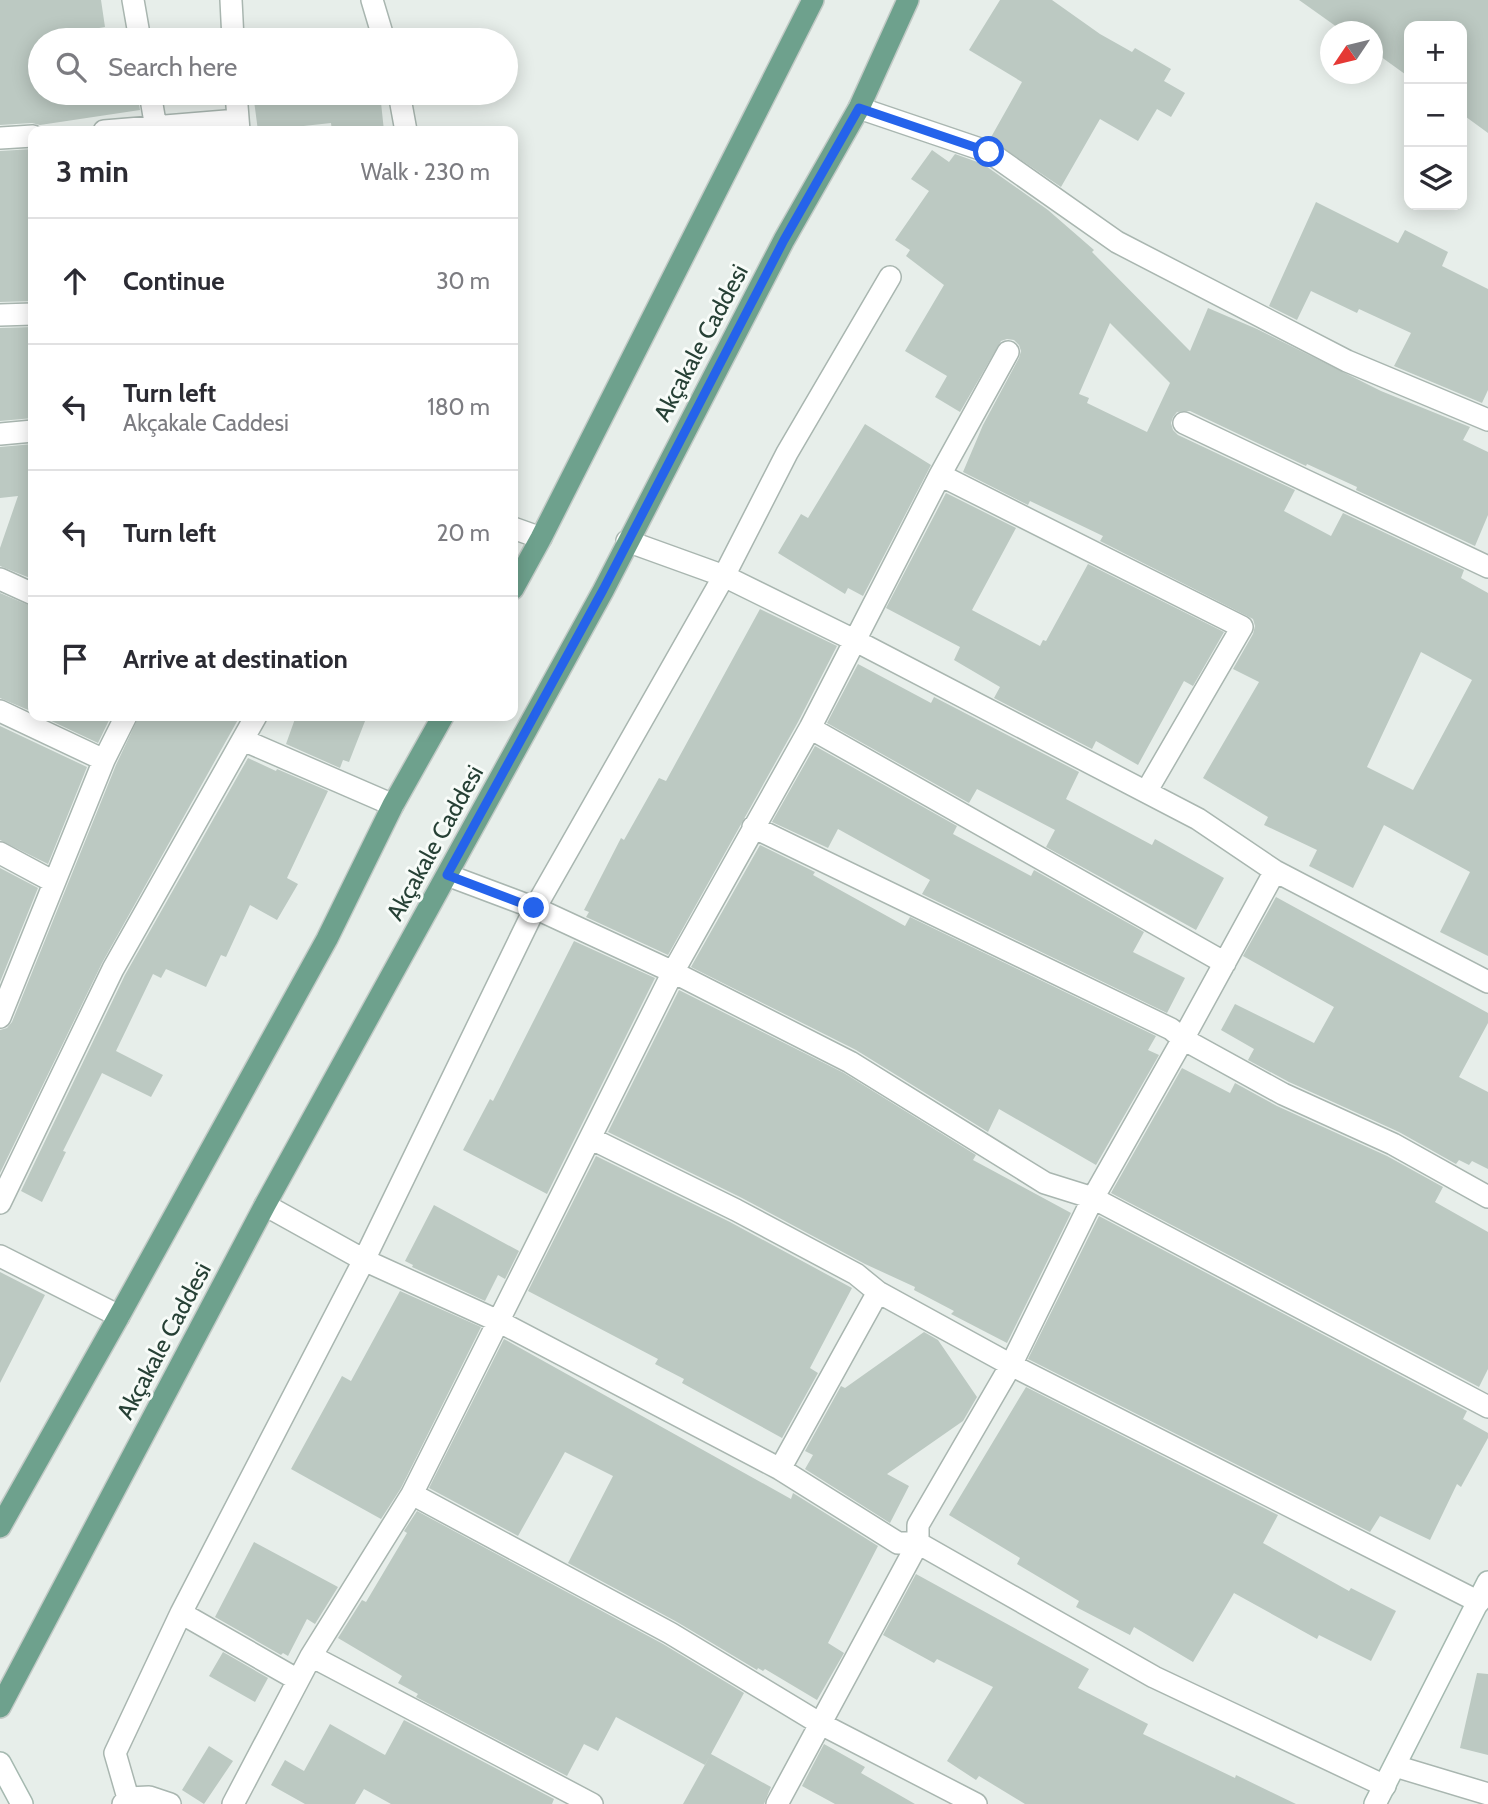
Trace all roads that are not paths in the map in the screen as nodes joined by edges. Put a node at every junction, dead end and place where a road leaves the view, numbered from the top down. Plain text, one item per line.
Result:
1 (133, 0) edge
2 (231, 0) edge
3 (372, 0) edge
4 (813, 0) edge
5 (908, 0) edge
6 (138, 28) edge
7 (232, 28) edge
8 (380, 28) edge
9 (151, 105) edge
10 (237, 105) edge
11 (401, 105) edge
12 (859, 108) junction
13 (156, 126) edge
14 (238, 126) edge
15 (405, 126) edge
16 (28, 136) edge
17 (0, 138) edge
18 (890, 277) dead end
19 (28, 314) edge
20 (0, 315) edge
21 (1008, 352) dead end
22 (1488, 420) edge
23 (1184, 423) dead end
24 (28, 431) edge
25 (0, 434) edge
26 (940, 475) junction
27 (518, 530) edge
28 (541, 538) junction
29 (628, 541) junction
30 (1488, 567) edge
31 (724, 576) junction
32 (0, 579) edge
33 (518, 580) edge
34 (28, 592) edge
35 (856, 641) junction
36 (0, 711) edge
37 (124, 721) edge
38 (253, 721) edge
39 (440, 721) edge
40 (810, 728) junction
41 (243, 740) junction
42 (104, 760) junction
43 (1146, 792) junction
44 (393, 805) junction
45 (753, 827) junction
46 (0, 853) edge
47 (1275, 871) junction
48 (447, 875) junction
49 (54, 882) junction
50 (534, 908) junction
51 (1225, 963) junction
52 (673, 972) junction
53 (1488, 982) edge
54 (3, 1003) edge
55 (1183, 1039) junction
56 (592, 1139) junction
57 (1488, 1197) edge
58 (1093, 1198) junction
59 (0, 1203) edge
60 (265, 1205) junction
61 (0, 1256) edge
62 (364, 1260) junction
63 (878, 1292) junction
64 (120, 1316) junction
65 (498, 1321) junction
66 (1011, 1365) junction
67 (1488, 1407) edge
68 (780, 1468) junction
69 (412, 1494) junction
70 (0, 1527) edge
71 (918, 1543) junction
72 (1488, 1582) edge
73 (1479, 1602) junction
74 (181, 1613) junction
75 (311, 1656) junction
76 (298, 1680) junction
77 (0, 1707) edge
78 (819, 1723) junction
79 (0, 1763) edge
80 (1395, 1766) junction
81 (1488, 1794) edge
82 (1380, 1795) edge
83 (125, 1801) edge
84 (22, 1804) edge
85 (170, 1804) edge
86 (233, 1804) edge
87 (592, 1804) edge
88 (777, 1804) edge
89 (976, 1804) edge

1 - 6 street
2 - 7 street
3 - 8 street
4 - 28 main road
5 - 12 main road, Akçakale Caddesi
9 - 13 street
10 - 14 street
11 - 15 street
12 - 22 street
12 - 29 main road, Akçakale Caddesi
16 - 17 street
18 - 31 street
19 - 20 street
21 - 26 street
23 - 30 street
24 - 25 street
26 - 35 street
26 - 43 street
27 - 28 street
28 - 33 main road
29 - 31 street
29 - 48 main road, Akçakale Caddesi
31 - 35 street
31 - 50 street
32 - 34 street
35 - 40 street
35 - 43 street
36 - 42 street
37 - 42 street
38 - 41 street
39 - 44 main road, Akçakale Caddesi
40 - 45 street
40 - 51 street
41 - 44 street
41 - 59 street
42 - 49 street
43 - 47 street
44 - 64 main road, Akçakale Caddesi
45 - 52 street
45 - 55 street
46 - 49 street
47 - 51 street
47 - 53 street
48 - 50 street
48 - 60 main road, Akçakale Caddesi
49 - 54 street
50 - 52 street
50 - 62 street
51 - 55 street
52 - 56 street
52 - 58 street
55 - 57 street
55 - 58 street
56 - 63 street
56 - 65 street
58 - 66 street
58 - 67 street
60 - 62 street
60 - 77 main road, Akçakale Caddesi
61 - 64 street
62 - 65 street
62 - 74 street
63 - 66 street
63 - 68 street
64 - 70 main road, Akçakale Caddesi
65 - 68 street
65 - 69 street
66 - 71 street
66 - 73 street
68 - 71 street
69 - 75 street
69 - 78 street
71 - 78 street
71 - 82 street
72 - 73 street
73 - 80 street
74 - 76 street
74 - 83 street
75 - 76 street
75 - 87 street
76 - 86 street
78 - 88 street
78 - 89 street
79 - 84 street
80 - 81 street
80 - 82 street
83 - 85 street

